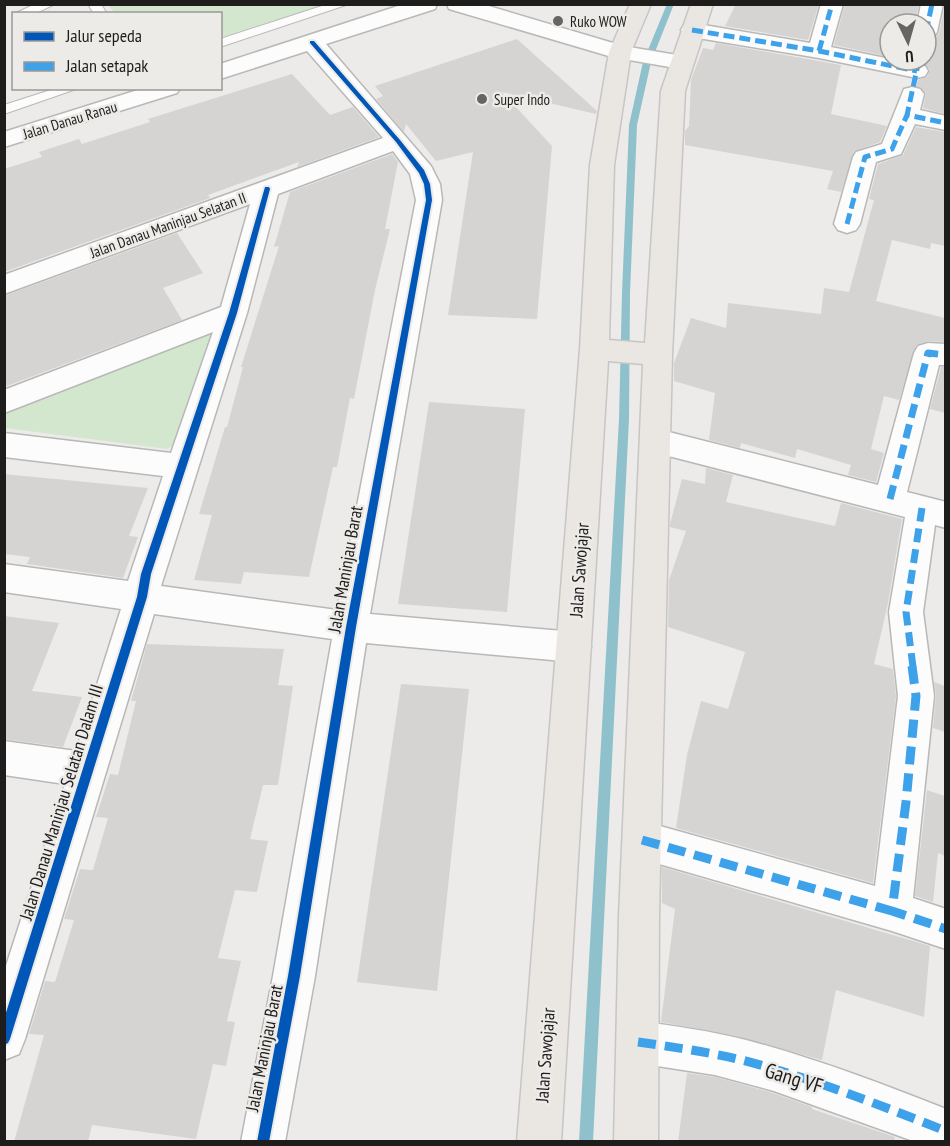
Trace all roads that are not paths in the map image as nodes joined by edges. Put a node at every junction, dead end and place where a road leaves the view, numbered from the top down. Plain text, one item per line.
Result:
1 (49, 4) edge
2 (343, 4) edge
3 (427, 4) edge
4 (457, 4) edge
5 (641, 4) edge
6 (832, 4) edge
7 (26, 12) edge
8 (697, 17) edge
9 (222, 42) edge
10 (312, 42) junction
11 (819, 51) junction
12 (624, 53) junction
13 (878, 59) edge
14 (671, 61) junction
15 (222, 71) edge
16 (916, 72) edge
17 (67, 90) edge
18 (161, 90) edge
19 (4, 110) edge
20 (907, 115) junction
21 (945, 123) edge
22 (4, 140) edge
23 (398, 141) junction
24 (267, 189) junction
25 (848, 224) dead end
26 (4, 285) edge
27 (233, 313) junction
28 (627, 352) junction
29 (945, 355) edge
30 (4, 402) edge
31 (657, 441) junction
32 (4, 445) edge
33 (182, 466) junction
34 (919, 508) edge
35 (4, 578) edge
36 (144, 586) junction
37 (351, 627) junction
38 (574, 647) junction
39 (4, 758) edge
40 (89, 770) junction
41 (642, 840) junction
42 (892, 911) junction
43 (945, 929) edge
44 (4, 1039) edge
45 (638, 1042) junction
46 (945, 1131) edge
47 (263, 1142) edge
48 (539, 1142) edge
49 (636, 1142) edge

1 - 7 lane
2 - 9 lane
3 - 10 street
4 - 12 street
5 - 12 main road, Jalan Sawojajar
6 - 11 street
8 - 11 street
8 - 14 main road, Jalan Sawojajar
10 - 15 street
10 - 23 street, Jalan Maninjau Barat
11 - 13 street
12 - 14 street
12 - 28 main road, Jalan Sawojajar
14 - 28 main road, Jalan Sawojajar
16 - 20 street
17 - 19 lane
18 - 22 street, Jalan Danau Ranau
20 - 21 street
20 - 25 street
23 - 24 street, Jalan Danau Maninjau Selatan II
23 - 37 street, Jalan Maninjau Barat
24 - 26 street, Jalan Danau Maninjau Selatan II
24 - 27 street, Jalan Danau Maninjau Selatan Dalam III
27 - 30 street
27 - 33 street, Jalan Danau Maninjau Selatan Dalam III
28 - 31 main road, Jalan Sawojajar
28 - 38 main road, Jalan Sawojajar
29 - 34 street
31 - 34 street
31 - 41 main road, Jalan Sawojajar
32 - 33 street
33 - 36 street, Jalan Danau Maninjau Selatan Dalam III
34 - 42 street
35 - 36 street
36 - 37 street
36 - 40 street, Jalan Danau Maninjau Selatan Dalam III
37 - 38 street
37 - 47 street, Jalan Maninjau Barat
38 - 48 main road, Jalan Sawojajar
39 - 40 street
40 - 44 street, Jalan Danau Maninjau Selatan Dalam III
41 - 42 street
41 - 45 main road, Jalan Sawojajar
42 - 43 street
45 - 46 street, Gang VF
45 - 49 main road, Jalan Sawojajar

